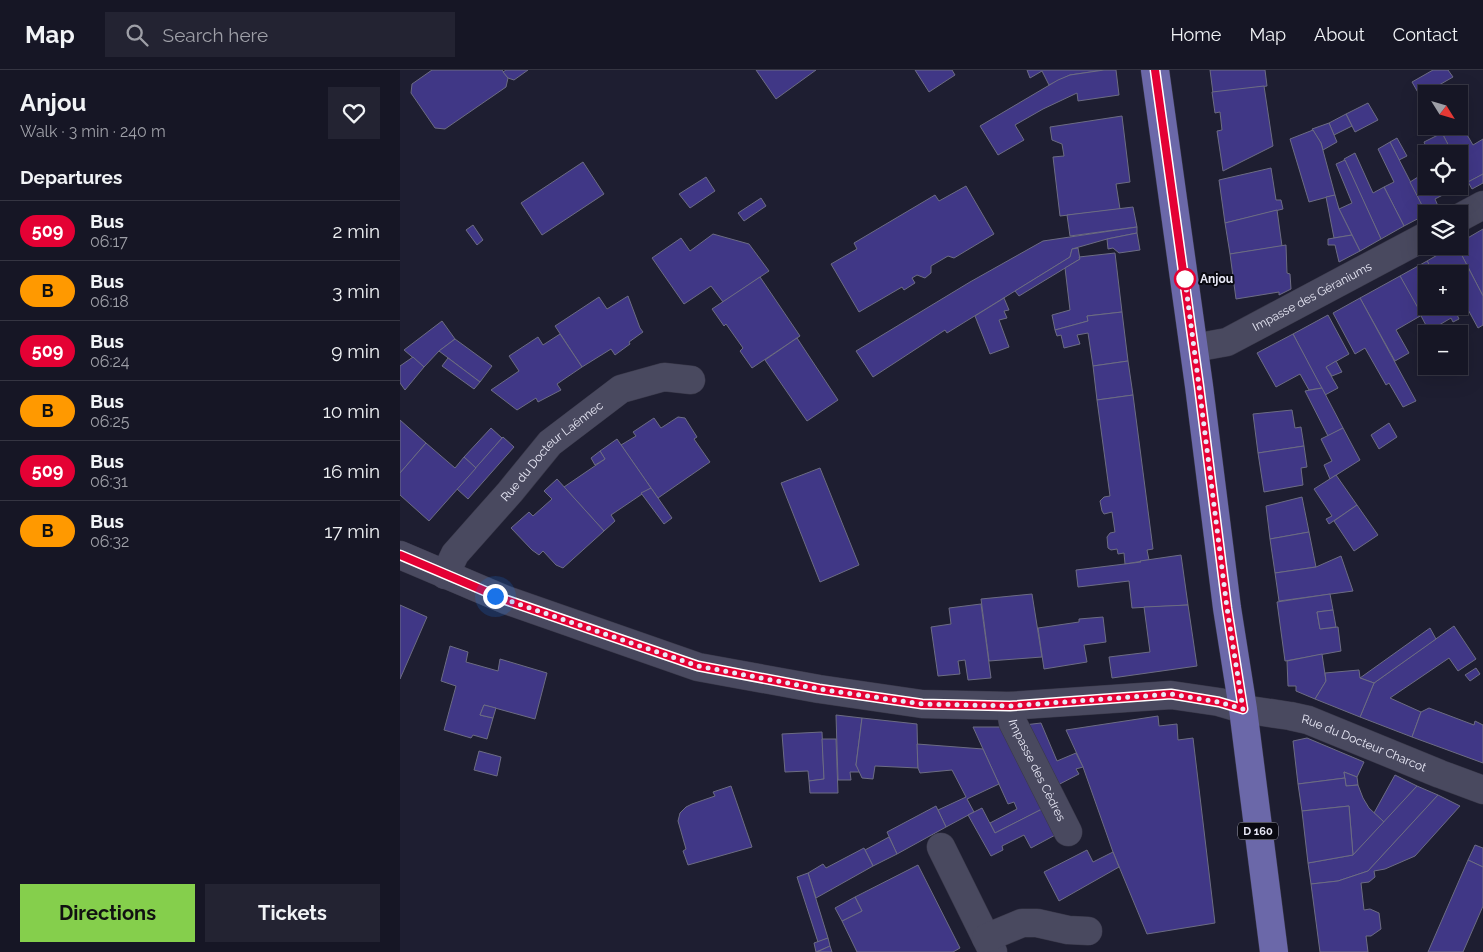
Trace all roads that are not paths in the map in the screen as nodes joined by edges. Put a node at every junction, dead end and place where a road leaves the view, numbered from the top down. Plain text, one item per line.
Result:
1 (1155, 70) edge
2 (1483, 206) edge
3 (1468, 214) edge
4 (1418, 240) edge
5 (1194, 348) junction
6 (691, 380) dead end
7 (400, 555) edge
8 (445, 574) junction
9 (1010, 706) junction
10 (1243, 709) junction
11 (1483, 790) edge
12 (1068, 832) dead end
13 (941, 847) dead end
14 (1088, 931) dead end
15 (990, 945) edge
16 (1274, 952) edge

1 - 5 main road, D 160
2 - 3 street
4 - 5 street, Impasse des Géraniums
5 - 10 main road, D 160
6 - 8 street, Rue du Docteur Laënnec
7 - 8 street
8 - 9 street
9 - 10 street
9 - 12 street, Impasse des Cèdres
10 - 11 street, Rue du Docteur Charcot
10 - 16 main road, D 160
13 - 15 street
14 - 15 street

